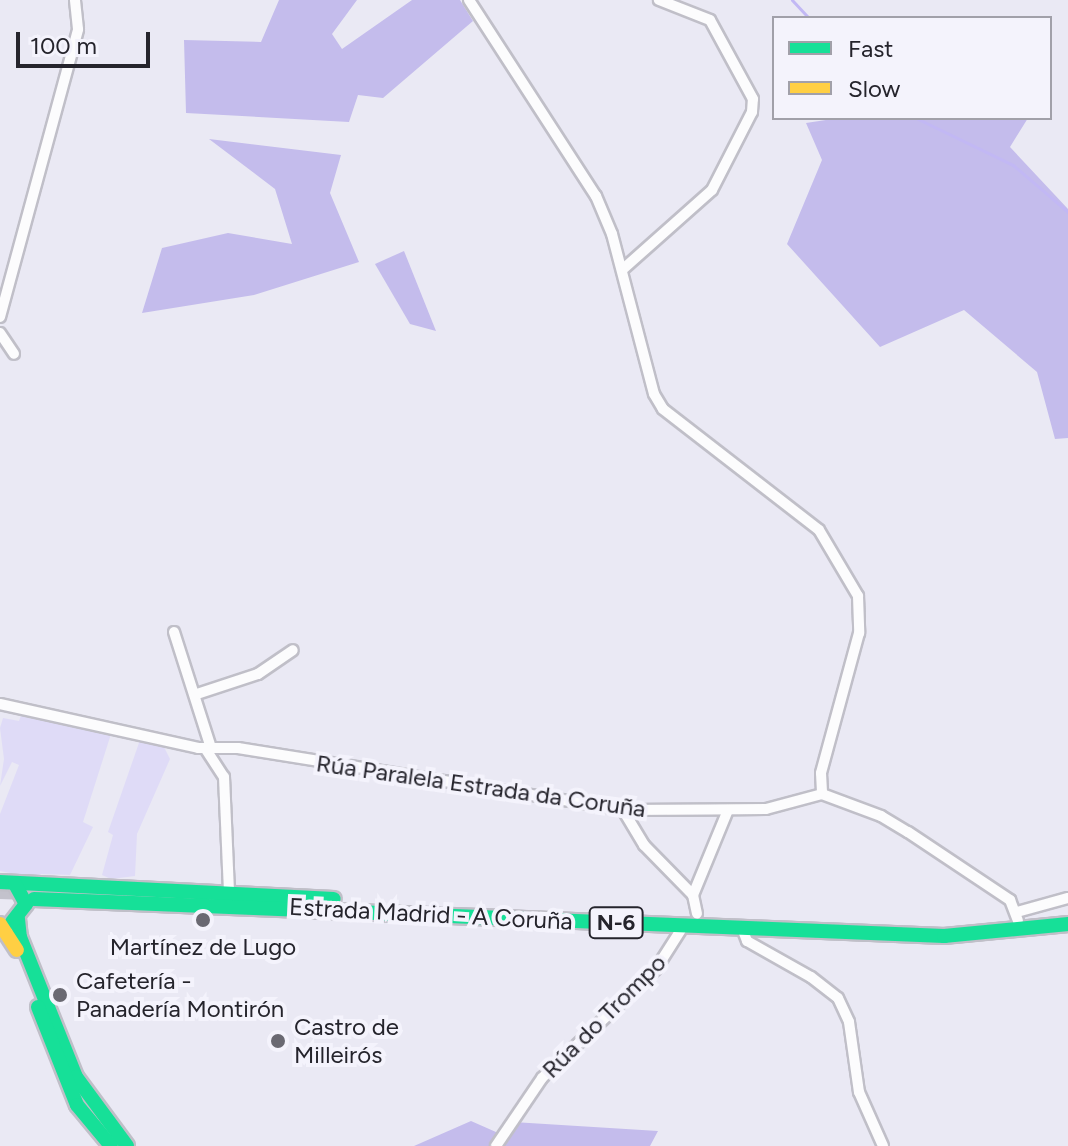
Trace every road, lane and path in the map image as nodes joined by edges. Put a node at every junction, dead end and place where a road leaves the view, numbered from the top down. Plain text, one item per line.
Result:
1 (75, 0) edge
2 (469, 0) edge
3 (659, 0) edge
4 (622, 270) junction
5 (0, 317) edge
6 (0, 333) edge
7 (14, 354) dead end
8 (174, 632) dead end
9 (293, 650) dead end
10 (197, 694) junction
11 (0, 704) edge
12 (208, 746) junction
13 (822, 794) junction
14 (623, 810) junction
15 (728, 810) junction
16 (8, 883) edge
17 (229, 891) junction
18 (693, 895) junction
19 (1068, 898) edge
20 (28, 904) junction
21 (334, 905) junction
22 (1068, 913) edge
23 (697, 914) junction
24 (1018, 916) junction
25 (0, 923) edge
26 (1068, 924) edge
27 (684, 925) junction
28 (742, 928) junction
29 (1, 940) edge
30 (24, 967) junction
31 (111, 1146) edge
32 (127, 1146) edge
33 (496, 1146) edge
34 (883, 1146) edge

1 - 5 street
2 - 4 street
3 - 4 street
4 - 13 street
6 - 7 street
8 - 10 street
9 - 10 street
10 - 12 street
11 - 12 street, Rúa Paralela Estrada da Coruña
12 - 14 street, Rúa Paralela Estrada da Coruña
12 - 17 street
13 - 15 street, Rúa Paralela Estrada da Coruña
13 - 24 street
14 - 15 street, Rúa Paralela Estrada da Coruña
14 - 18 street
15 - 18 street
16 - 17 main road
16 - 20 main road
17 - 21 main road
18 - 23 street
19 - 24 street
20 - 21 main road, Estrada Madrid - A Coruña / N-6
20 - 25 main road, Estrada Madrid - A Coruña
20 - 32 main road
21 - 23 main road, Estrada Madrid - A Coruña / N-6
21 - 27 main road, Estrada Madrid - A Coruña / N-6
22 - 24 main road, Estrada Madrid - A Coruña / N-6
23 - 24 main road, Estrada Madrid - A Coruña / N-6
25 - 30 main road
26 - 28 main road, Estrada Madrid - A Coruña / N-6
27 - 28 main road, Estrada Madrid - A Coruña / N-6
27 - 33 street, Rúa do Trompo
28 - 34 street
29 - 30 main road
30 - 31 main road

